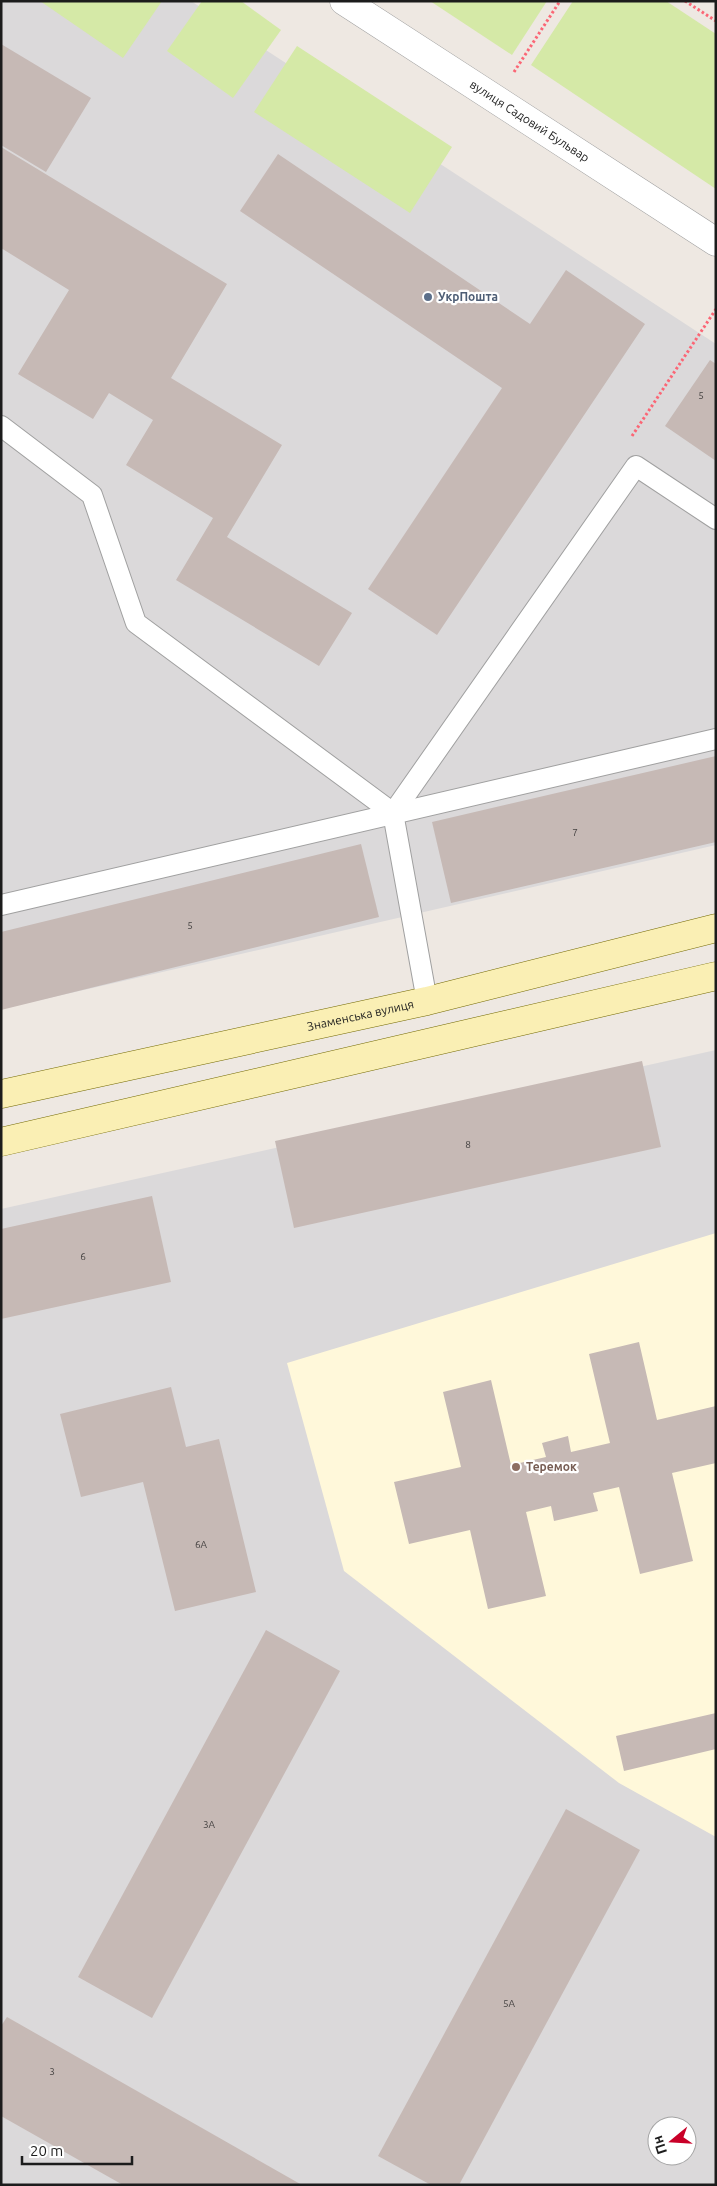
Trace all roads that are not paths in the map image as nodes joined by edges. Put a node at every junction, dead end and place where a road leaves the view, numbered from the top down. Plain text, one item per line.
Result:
1 (344, 1) edge
2 (716, 242) edge
3 (1, 426) edge
4 (716, 519) edge
5 (716, 739) edge
6 (393, 813) junction
7 (1, 905) edge
8 (716, 928) edge
9 (716, 976) edge
10 (427, 1001) junction
11 (1, 1094) edge
12 (1, 1142) edge

1 - 2 street, вулиця Садовий Бульвар
3 - 6 lane
4 - 6 lane
5 - 6 lane
6 - 7 lane
6 - 10 lane
8 - 10 main road, Знаменська вулиця
9 - 12 main road
10 - 11 main road, Знаменська вулиця

